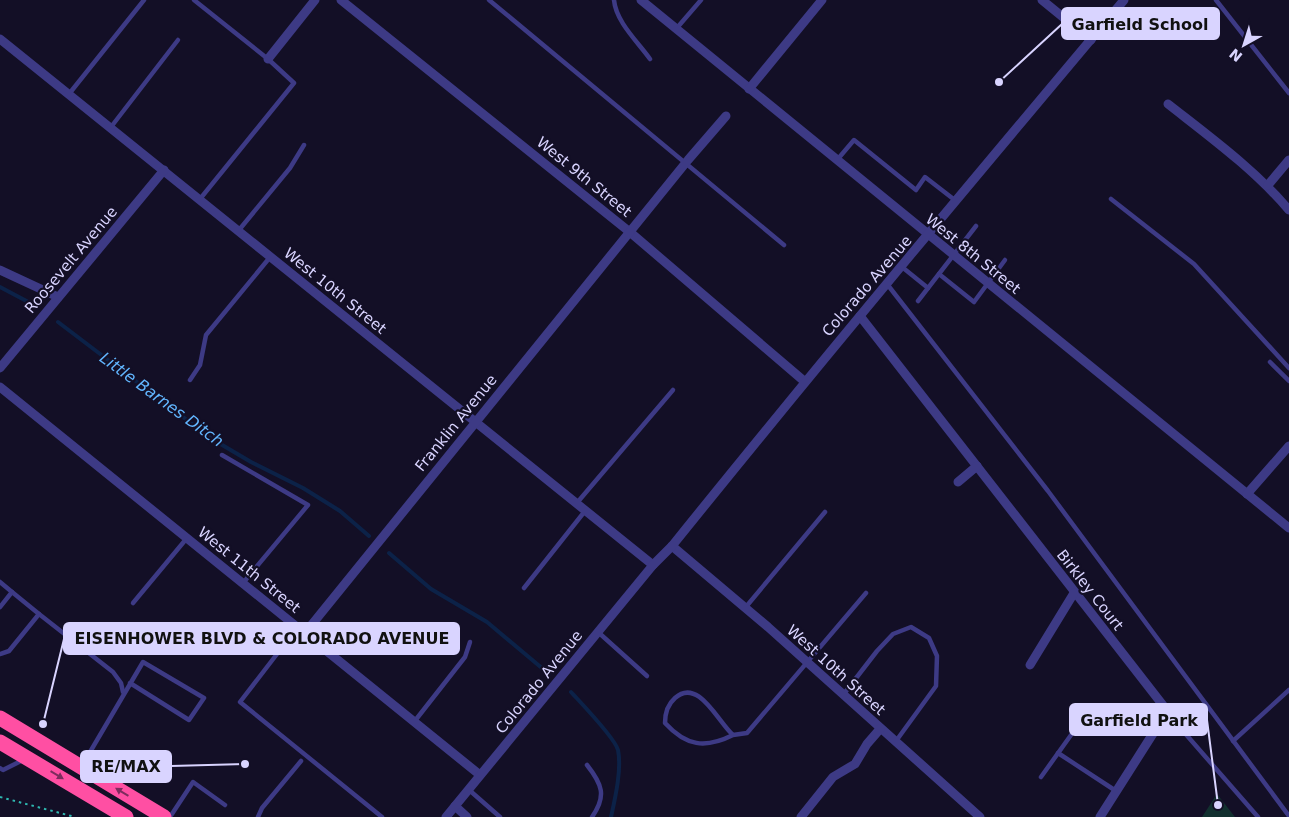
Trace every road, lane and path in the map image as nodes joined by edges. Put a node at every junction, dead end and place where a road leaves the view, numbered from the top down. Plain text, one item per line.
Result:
1 (144, 0) edge
2 (194, 0) edge
3 (315, 0) edge
4 (341, 0) edge
5 (488, 0) edge
6 (614, 0) edge
7 (641, 0) edge
8 (701, 0) edge
9 (822, 0) edge
10 (1042, 0) edge
11 (1124, 0) edge
12 (1216, 0) edge
13 (676, 29) junction
14 (0, 38) edge
15 (178, 40) dead end
16 (1091, 40) junction
17 (268, 59) junction
18 (650, 59) dead end
19 (749, 89) junction
20 (1289, 93) edge
21 (69, 94) junction
22 (1168, 104) dead end
23 (726, 116) dead end
24 (110, 127) junction
25 (304, 145) dead end
26 (837, 160) junction
27 (1289, 160) edge
28 (687, 162) junction
29 (164, 170) junction
30 (1268, 185) junction
31 (200, 199) junction
32 (1111, 199) dead end
33 (957, 201) junction
34 (1289, 210) edge
35 (976, 226) dead end
36 (239, 230) junction
37 (631, 233) junction
38 (929, 236) junction
39 (784, 245) dead end
40 (953, 255) junction
41 (271, 256) junction
42 (1005, 260) dead end
43 (902, 267) junction
44 (0, 270) edge
45 (939, 274) junction
46 (887, 284) junction
47 (988, 284) junction
48 (928, 288) junction
49 (58, 297) junction
50 (918, 301) dead end
51 (860, 316) junction
52 (1270, 362) dead end
53 (0, 368) edge
54 (1289, 368) edge
55 (190, 380) dead end
56 (804, 381) junction
57 (1289, 381) edge
58 (0, 387) edge
59 (672, 390) dead end
60 (475, 422) junction
61 (1289, 446) edge
62 (222, 455) dead end
63 (977, 466) junction
64 (958, 482) dead end
65 (1247, 494) junction
66 (576, 504) junction
67 (585, 511) junction
68 (824, 512) dead end
69 (1289, 528) edge
70 (187, 538) junction
71 (672, 546) junction
72 (653, 565) junction
73 (0, 582) edge
74 (243, 583) junction
75 (524, 588) dead end
76 (12, 592) junction
77 (866, 593) dead end
78 (1074, 593) junction
79 (133, 603) dead end
80 (0, 608) edge
81 (745, 608) junction
82 (39, 614) junction
83 (301, 630) junction
84 (598, 632) junction
85 (470, 642) dead end
86 (0, 654) edge
87 (807, 664) junction
88 (1030, 665) dead end
89 (647, 676) dead end
90 (130, 683) junction
91 (1289, 690) edge
92 (123, 692) junction
93 (843, 696) junction
94 (1168, 710) junction
95 (0, 718) edge
96 (414, 722) junction
97 (880, 729) junction
98 (1183, 731) joint
99 (733, 735) junction
100 (1071, 735) dead end
101 (1233, 741) junction
102 (0, 742) edge
103 (895, 742) junction
104 (1058, 753) junction
105 (27, 758) junction
106 (301, 761) dead end
107 (587, 765) dead end
108 (81, 767) junction
109 (0, 768) edge
110 (480, 775) junction
111 (1041, 777) dead end
112 (468, 790) junction
113 (1116, 792) junction
114 (0, 797) edge
115 (225, 805) dead end
116 (454, 806) junction
117 (1289, 816) edge
118 (75, 817) edge
119 (126, 817) edge
120 (164, 817) edge
121 (170, 817) edge
122 (258, 817) edge
123 (382, 817) edge
124 (446, 817) edge
125 (468, 817) edge
126 (500, 817) edge
127 (592, 817) edge
128 (801, 817) edge
129 (980, 817) edge
130 (1100, 817) edge
131 (1258, 817) edge

1 - 21 lane
2 - 17 lane
3 - 17 street
4 - 37 street, West 9th Street
5 - 28 lane
6 - 18 lane
7 - 13 street, West 8th Street
8 - 13 lane
9 - 19 street
10 - 16 street
11 - 16 street, Colorado Avenue
12 - 20 lane
13 - 19 street, West 8th Street
14 - 21 street, West 10th Street
15 - 24 lane
16 - 33 street, Colorado Avenue
17 - 31 lane
19 - 26 street, West 8th Street
21 - 24 street, West 10th Street
22 - 30 street
23 - 28 street, Franklin Avenue
24 - 29 street, West 10th Street
25 - 36 lane
26 - 33 lane
26 - 38 street, West 8th Street
27 - 30 street
28 - 37 street, Franklin Avenue
28 - 39 lane
29 - 31 street, West 10th Street
29 - 49 street, Roosevelt Avenue
30 - 34 street
31 - 36 street, West 10th Street
32 - 54 lane
33 - 38 street, Colorado Avenue
35 - 40 lane
36 - 41 street, West 10th Street
37 - 56 street, West 9th Street
37 - 60 street, Franklin Avenue
38 - 40 street, West 8th Street
38 - 43 street, Colorado Avenue
40 - 45 lane
40 - 47 street, West 8th Street
41 - 55 lane
41 - 60 street, West 10th Street
42 - 47 lane
43 - 46 street, Colorado Avenue
43 - 48 lane
44 - 49 street
45 - 47 lane
45 - 48 lane
46 - 51 street, Colorado Avenue
46 - 101 lane
47 - 65 street, West 8th Street
48 - 50 lane
49 - 53 street, Roosevelt Avenue
51 - 56 street, Colorado Avenue
51 - 63 street, Birkley Court
52 - 57 lane
56 - 71 street, Colorado Avenue
58 - 70 street, West 11th Street
59 - 66 lane
60 - 66 street, West 10th Street
60 - 83 street, Franklin Avenue
61 - 65 street
62 - 74 lane
63 - 64 street
63 - 78 street, Birkley Court
65 - 69 street, West 8th Street
66 - 67 street, West 10th Street
67 - 72 street, West 10th Street
67 - 75 lane
68 - 81 lane
70 - 74 street, West 11th Street
70 - 79 lane
71 - 72 street, Colorado Avenue
71 - 81 street, West 10th Street
72 - 84 street, Colorado Avenue
73 - 76 lane
74 - 83 street, West 11th Street
76 - 80 lane
76 - 82 lane
77 - 87 lane
78 - 88 street
78 - 94 street, Birkley Court
81 - 87 street, West 10th Street
82 - 86 lane
82 - 92 lane
83 - 96 street, West 11th Street
83 - 123 lane
84 - 89 lane
84 - 110 street, Colorado Avenue
85 - 96 lane
87 - 93 street, West 10th Street
87 - 99 lane
90 - 90 lane
90 - 92 lane
91 - 101 lane
92 - 108 lane
93 - 97 street, West 10th Street
93 - 103 lane
94 - 98 street, Birkley Court
94 - 113 street
95 - 108 highway
96 - 110 street, West 11th Street
97 - 103 street, West 10th Street
97 - 128 street
98 - 131 lane
99 - 99 lane
100 - 104 lane
101 - 117 lane
102 - 105 highway
103 - 129 street, West 10th Street
104 - 111 lane
104 - 113 lane
105 - 109 lane
105 -> 119 highway
106 - 122 lane
107 - 127 lane
120 -> 108 highway
110 - 112 street, Colorado Avenue
112 - 116 street, Colorado Avenue
112 - 126 lane
113 - 130 street
114 - 118 path
115 - 121 lane
116 - 124 street, Colorado Avenue
116 - 125 street

